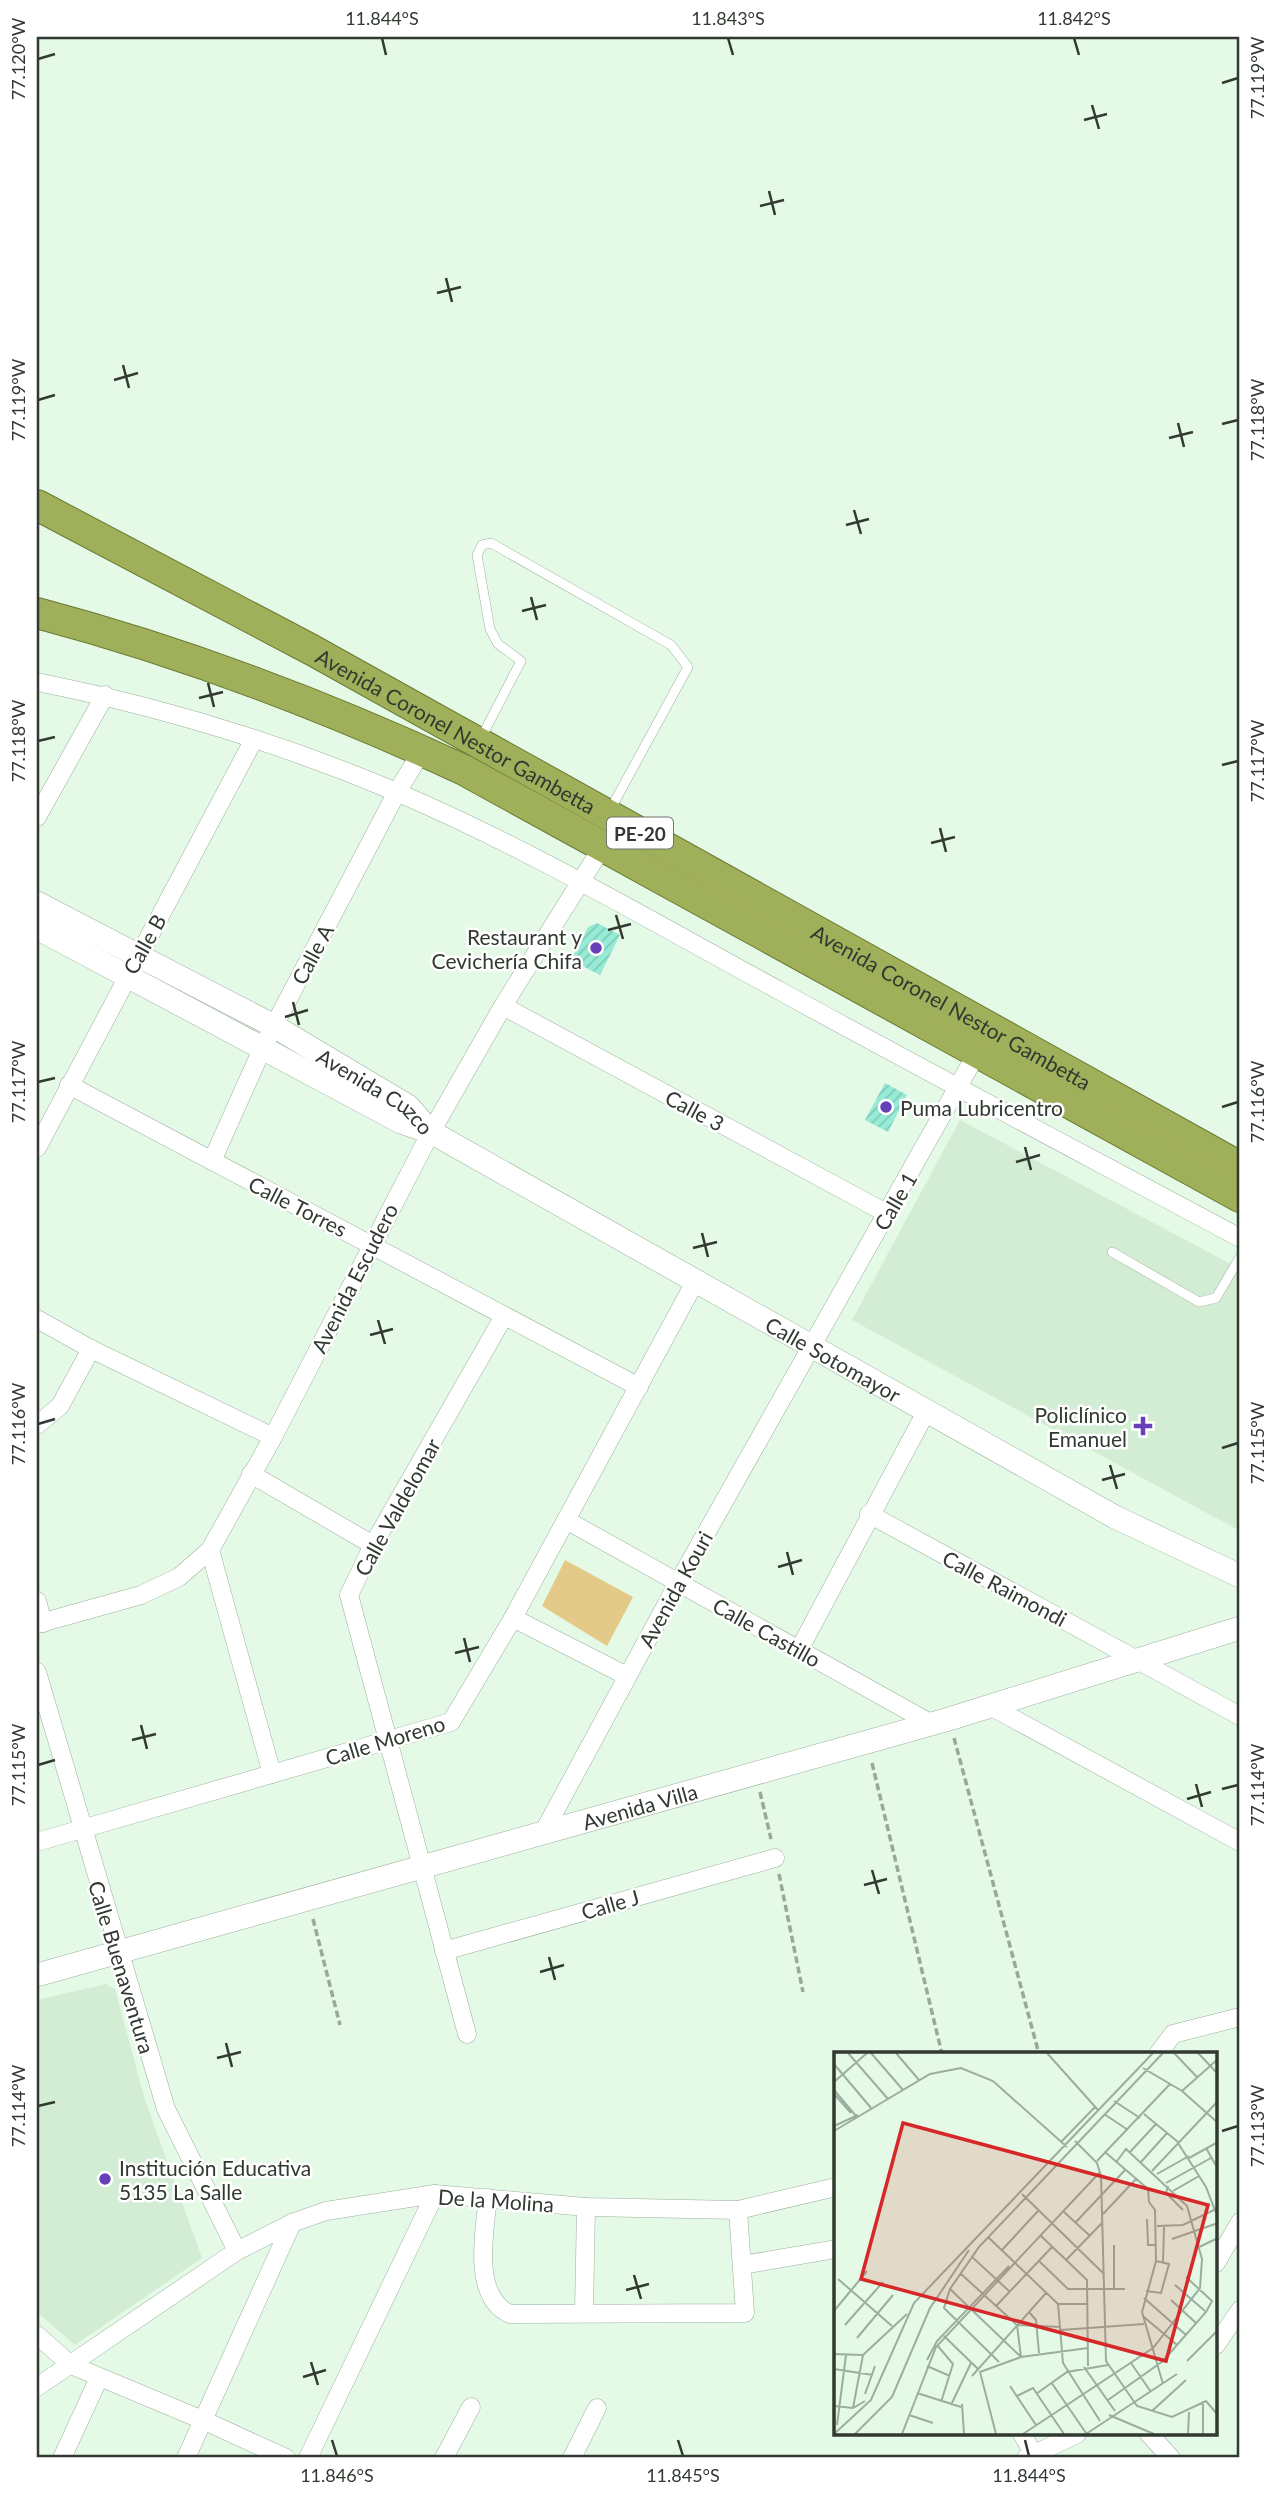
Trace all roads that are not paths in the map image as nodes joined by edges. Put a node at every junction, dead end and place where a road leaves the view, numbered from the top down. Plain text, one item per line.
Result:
1 (37, 505) edge
2 (37, 613) edge
3 (37, 682) edge
4 (105, 695) junction
5 (253, 741) junction
6 (478, 743) junction
7 (422, 751) junction
8 (397, 792) junction
9 (607, 815) junction
10 (37, 817) edge
11 (603, 846) junction
12 (580, 882) junction
13 (37, 904) edge
14 (37, 928) edge
15 (133, 966) junction
16 (503, 1006) junction
17 (274, 1026) junction
18 (263, 1048) junction
19 (977, 1053) junction
20 (69, 1085) junction
21 (959, 1089) junction
22 (431, 1132) junction
23 (37, 1149) edge
24 (212, 1161) junction
25 (1240, 1167) edge
26 (1240, 1198) edge
27 (888, 1214) junction
28 (1240, 1238) edge
29 (371, 1244) junction
30 (1112, 1252) dead end
31 (1240, 1256) edge
32 (696, 1280) junction
33 (504, 1316) junction
34 (37, 1318) edge
35 (811, 1347) junction
36 (91, 1349) junction
37 (639, 1387) junction
38 (927, 1410) junction
39 (37, 1425) edge
40 (273, 1437) junction
41 (251, 1474) junction
42 (869, 1514) junction
43 (566, 1520) junction
44 (373, 1545) junction
45 (210, 1550) junction
46 (1240, 1576) edge
47 (678, 1583) junction
48 (37, 1601) edge
49 (513, 1618) junction
50 (40, 1624) edge
51 (1240, 1628) edge
52 (799, 1650) junction
53 (1141, 1661) junction
54 (37, 1671) edge
55 (627, 1676) junction
56 (992, 1707) junction
57 (1240, 1716) edge
58 (941, 1722) junction
59 (388, 1742) junction
60 (272, 1774) junction
61 (81, 1829) junction
62 (543, 1833) junction
63 (37, 1842) edge
64 (1240, 1842) edge
65 (775, 1858) road end
66 (421, 1867) junction
67 (444, 1951) junction
68 (117, 1952) junction
69 (37, 1975) edge
70 (1240, 2017) edge
71 (467, 2034) dead end
72 (1160, 2052) edge
73 (834, 2187) edge
74 (435, 2194) junction
75 (488, 2198) junction
76 (586, 2207) junction
77 (738, 2210) junction
78 (292, 2222) junction
79 (1240, 2222) edge
80 (834, 2249) edge
81 (237, 2250) junction
82 (1218, 2260) edge
83 (742, 2264) junction
84 (1240, 2310) edge
85 (584, 2312) junction
86 (37, 2335) edge
87 (1218, 2342) edge
88 (71, 2365) junction
89 (99, 2378) junction
90 (37, 2387) edge
91 (471, 2407) dead end
92 (597, 2408) dead end
93 (205, 2421) junction
94 (1023, 2436) edge
95 (1073, 2436) edge
96 (1151, 2436) edge
97 (1031, 2457) edge
98 (62, 2458) edge
99 (186, 2458) edge
100 (286, 2458) edge
101 (308, 2458) edge
102 (444, 2458) edge
103 (572, 2458) edge
104 (1171, 2458) edge

1 - 6 highway, Avenida Coronel Nestor Gambetta / PE-20
2 - 7 highway, Avenida Coronel Nestor Gambetta / PE-20
3 - 4 street
4 - 5 street
4 - 10 street
5 - 8 street
5 - 15 street, Calle B
6 - 9 highway, Avenida Coronel Nestor Gambetta / PE-20
6 - 9 lane
7 - 8 street, Calle A
7 - 11 highway, Avenida Coronel Nestor Gambetta / PE-20
8 - 12 street
8 - 17 street, Calle A
9 - 25 highway, Avenida Coronel Nestor Gambetta / PE-20
11 - 12 street, Avenida Escudero
11 - 19 highway, Avenida Coronel Nestor Gambetta / PE-20
12 - 16 street, Avenida Escudero
12 - 21 street
13 - 15 street, Avenida Cuzco
14 - 15 street, Avenida Cuzco
15 - 17 street, Avenida Cuzco
15 - 18 street, Avenida Cuzco
15 - 20 street, Calle B
16 - 22 street, Avenida Escudero
16 - 27 street, Calle 3
17 - 18 street, Calle A
17 - 22 street, Avenida Cuzco
18 - 22 street, Avenida Cuzco
18 - 24 street, Calle A
19 - 21 street, Calle 1
19 - 26 highway, Avenida Coronel Nestor Gambetta / PE-20
20 - 23 street, Calle B
20 - 24 street, Calle Torres
21 - 27 street, Calle 1
21 - 28 street
22 - 29 street, Avenida Escudero
22 - 32 street, Calle Sotomayor
24 - 29 street, Calle Torres
27 - 35 street, Calle 1
29 - 33 street, Calle Torres
29 - 40 street, Avenida Escudero
30 - 31 lane
32 - 35 street, Calle Sotomayor
32 - 37 street, Calle Moreno
33 - 37 street, Calle Torres
33 - 44 street, Calle Valdelomar
34 - 36 street
35 - 38 street, Calle Sotomayor
35 - 47 street, Avenida Kouri
36 - 39 street
36 - 40 street
37 - 43 street, Calle Moreno
38 - 42 street
38 - 46 street, Calle Sotomayor
40 - 41 street, Avenida Escudero
41 - 44 street
41 - 45 street, Avenida Escudero
42 - 52 street
42 - 53 street, Calle Raimondi
43 - 47 street, Calle Castillo
43 - 49 street, Calle Moreno
44 - 59 street, Calle Valdelomar
45 - 50 street, Avenida Escudero
45 - 60 street
47 - 52 street, Calle Castillo
47 - 55 street, Avenida Kouri
48 - 50 street
49 - 55 street
49 - 59 street, Calle Moreno
51 - 53 street, Avenida Villa
52 - 58 street, Calle Castillo
53 - 56 street, Avenida Villa
53 - 57 street, Calle Raimondi
54 - 61 street, Calle Buenaventura
55 - 62 street, Avenida Kouri
56 - 58 street, Avenida Villa
56 - 64 street
58 - 62 street, Avenida Villa
59 - 60 street, Calle Moreno
59 - 66 street, Calle Valdelomar
60 - 61 street, Calle Moreno
61 - 63 street, Calle Moreno
61 - 68 street, Calle Buenaventura
62 - 66 street, Avenida Villa
65 - 67 street, Calle J
66 - 67 street, Calle Valdelomar
66 - 68 street, Avenida Villa
67 - 71 street, Calle Valdelomar
68 - 69 street, Avenida Villa
68 - 81 street, Calle Buenaventura
70 - 72 street
73 - 77 street, De la Molina
74 - 75 street, De la Molina
74 - 78 street, De la Molina
74 - 101 street
75 - 76 street, De la Molina
75 - 85 street
76 - 77 street, De la Molina
76 - 85 street
77 - 83 street
78 - 81 street, De la Molina
78 - 93 street
79 - 82 street
80 - 83 street
81 - 88 street, De la Molina
83 - 85 street
84 - 87 street
86 - 88 street
88 - 89 street
88 - 90 street, De la Molina
89 - 93 street
89 - 98 street
91 - 102 street
92 - 103 street
93 - 99 street
93 - 100 street
94 - 97 street
95 - 97 street
96 - 104 street

